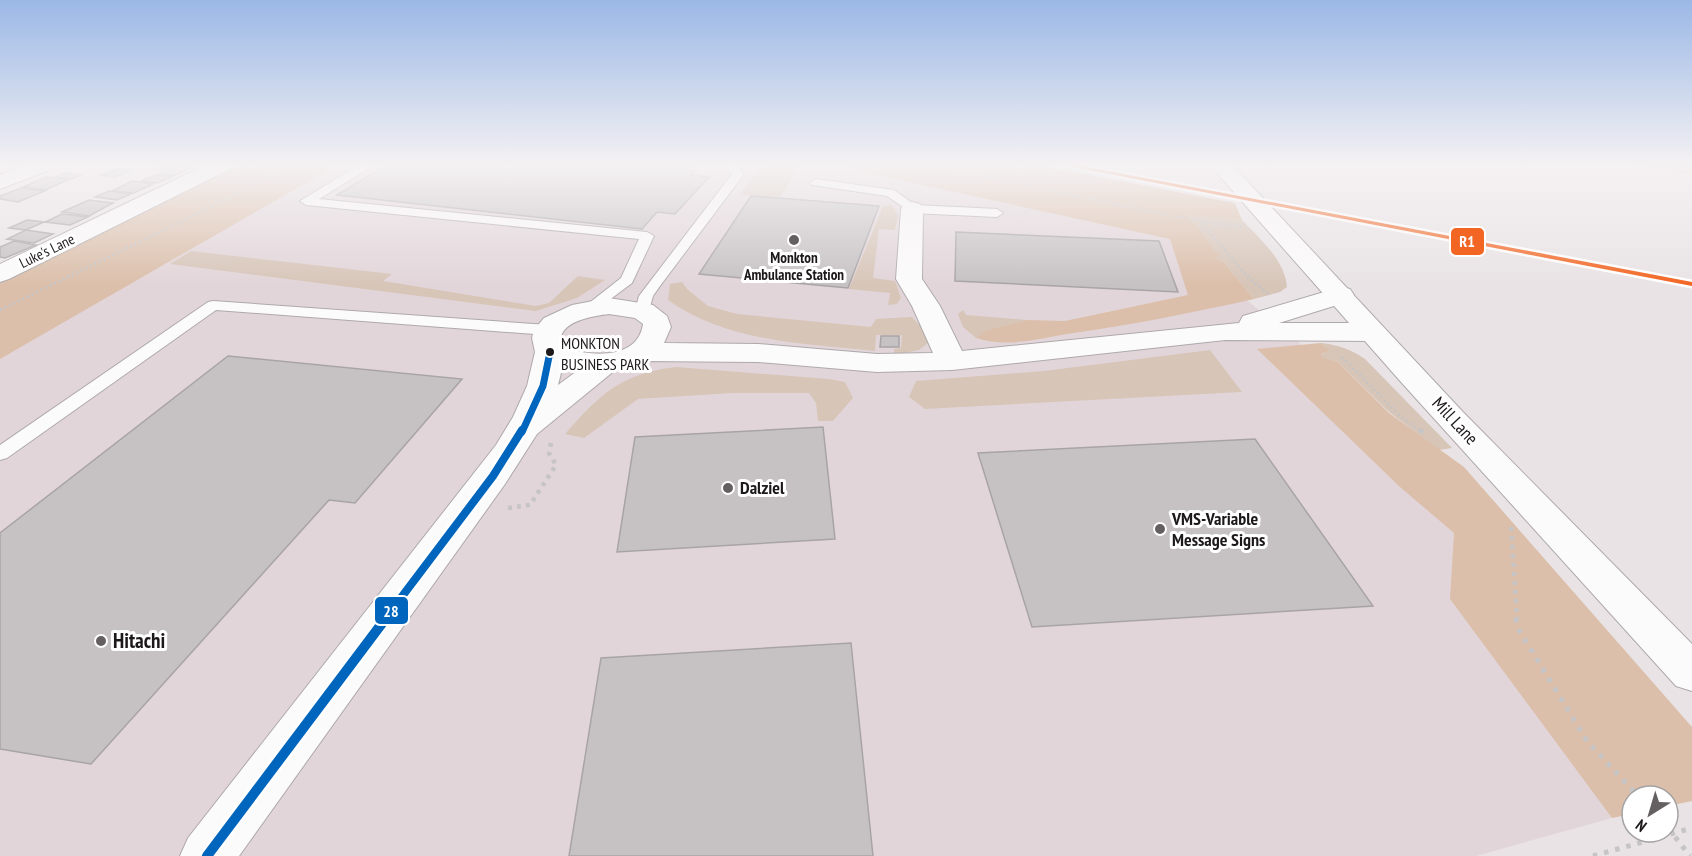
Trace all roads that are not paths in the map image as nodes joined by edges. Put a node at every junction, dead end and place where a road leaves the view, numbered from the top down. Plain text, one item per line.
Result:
1 (141, 205) edge
2 (344, 205) edge
3 (715, 205) edge
4 (906, 205) edge
5 (1259, 205) edge
6 (912, 209) junction
7 (996, 213) dead end
8 (0, 274) edge
9 (1341, 295) junction
10 (591, 308) junction
11 (650, 316) junction
12 (1225, 331) junction
13 (1372, 332) junction
14 (549, 341) junction
15 (638, 352) junction
16 (758, 353) junction
17 (952, 361) junction
18 (604, 364) junction
19 (539, 434) junction
20 (0, 454) edge
21 (1692, 673) edge
22 (207, 856) edge

1 - 8 street, Luke's Lane
2 - 10 lane
3 - 11 lane
4 - 6 lane
5 - 9 street, Mill Lane
6 - 7 lane
6 - 17 street
9 - 12 street
9 - 13 street, Mill Lane
10 - 11 street
10 - 14 street
11 - 15 street
11 - 16 street
12 - 13 street
12 - 17 street
13 - 21 street, Mill Lane
14 - 18 street
14 - 19 street
14 - 20 lane
15 - 16 street
15 - 18 street
16 - 17 street
18 - 19 street
19 - 22 street

